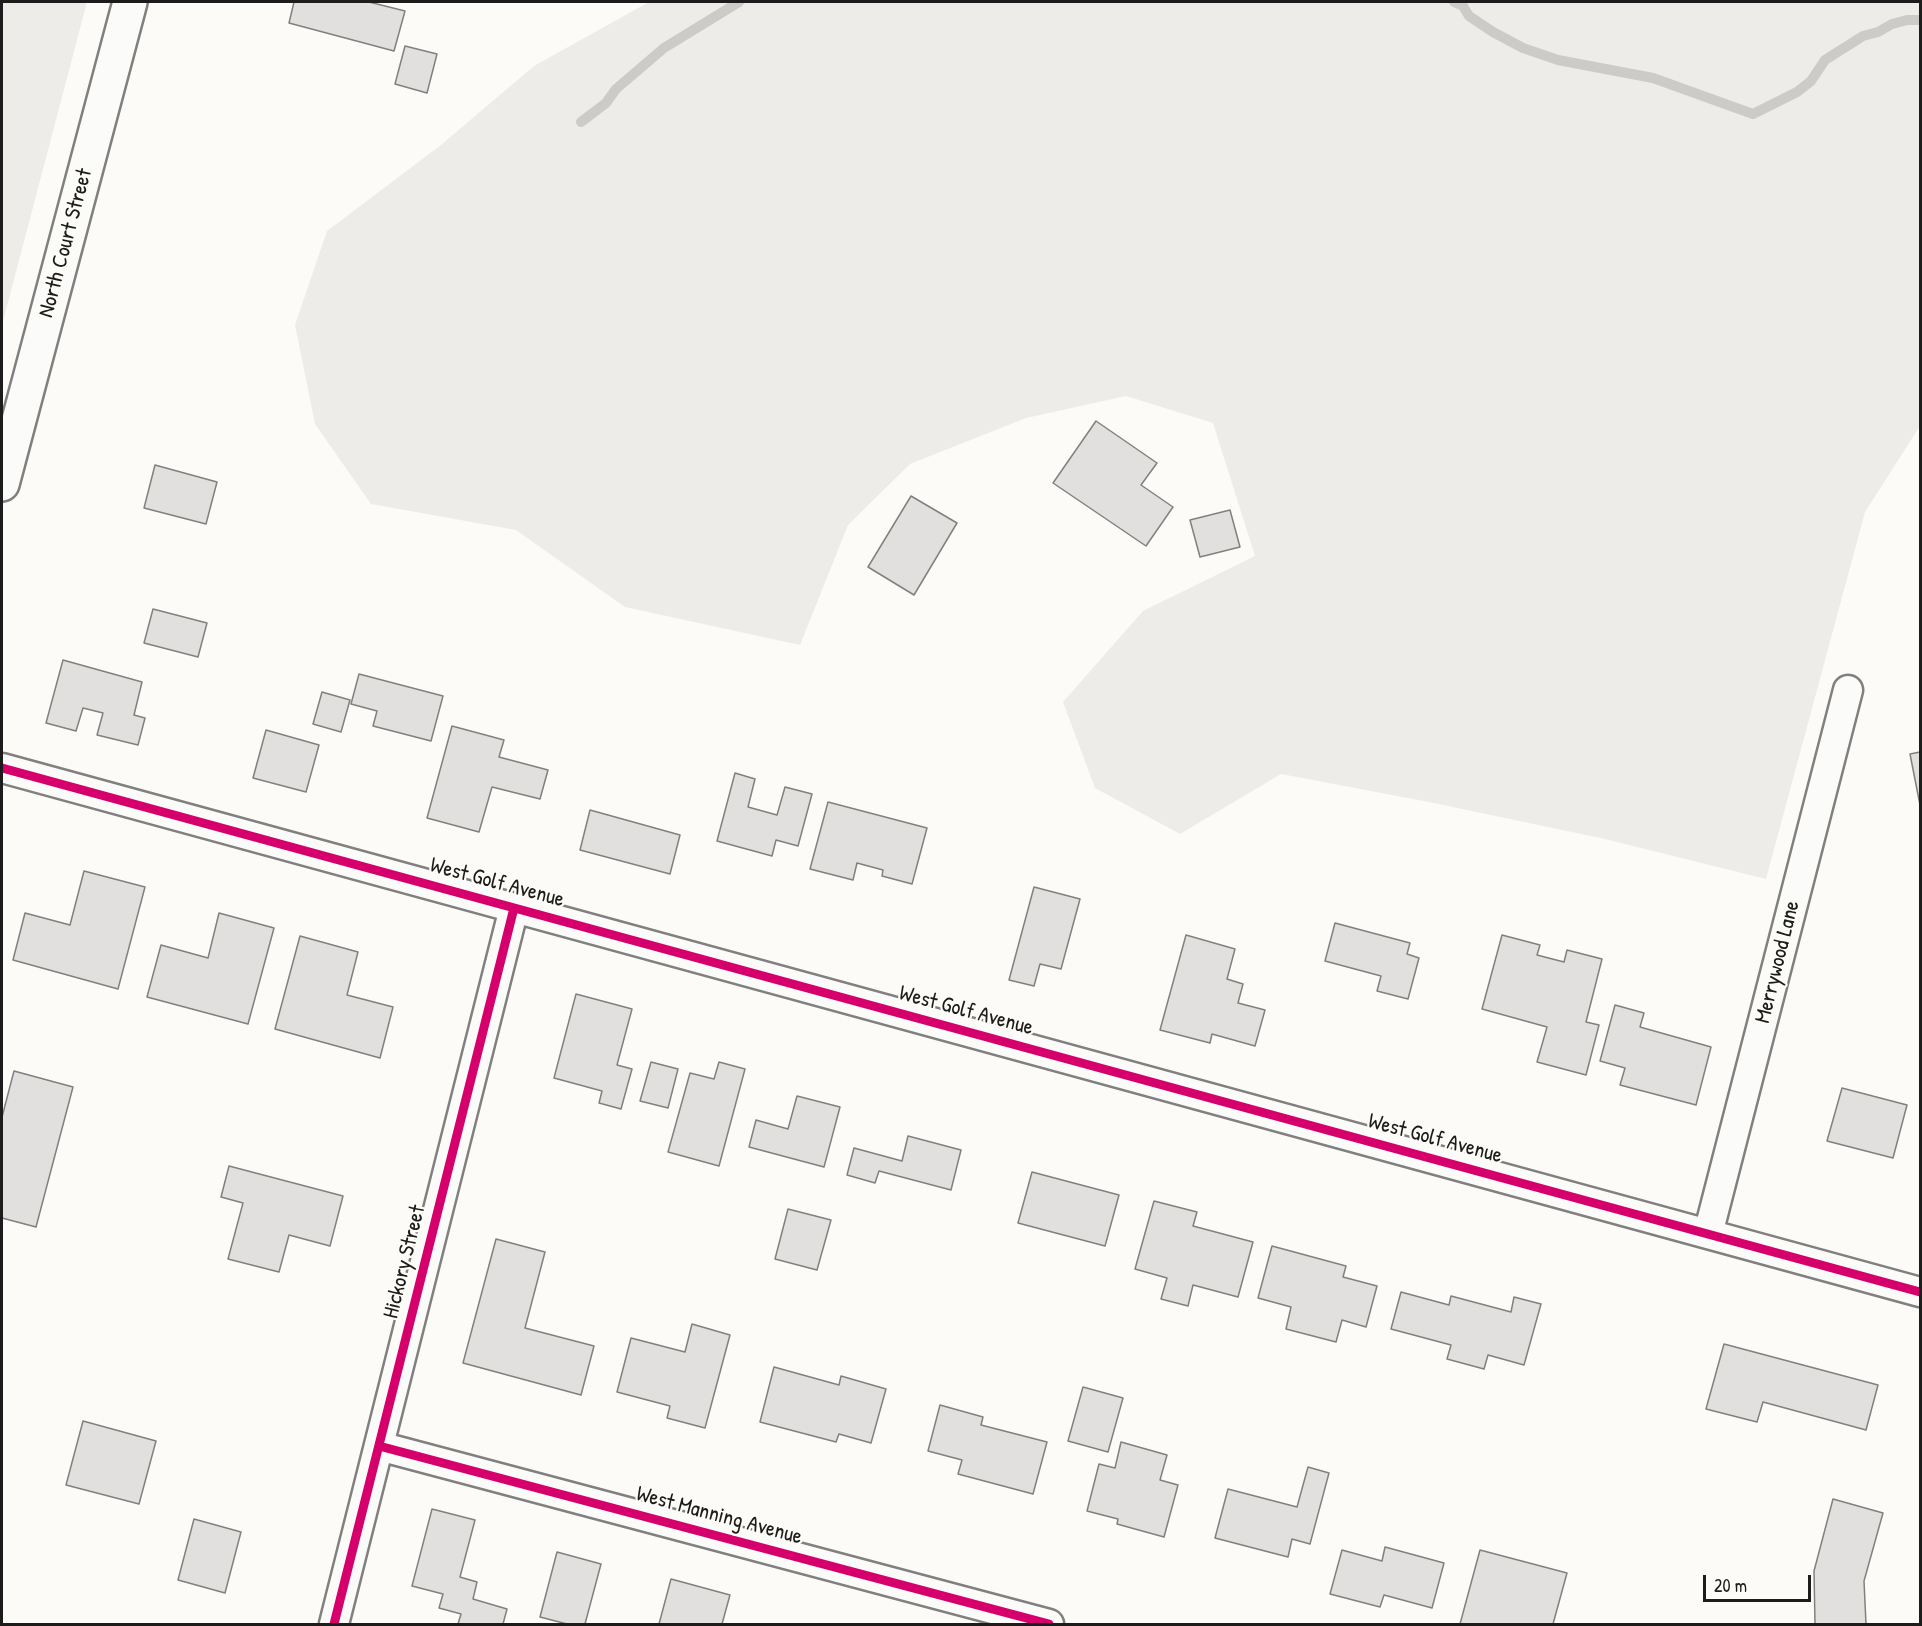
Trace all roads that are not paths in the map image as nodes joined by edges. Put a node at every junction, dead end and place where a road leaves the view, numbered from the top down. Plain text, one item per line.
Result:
1 (130, 2) edge
2 (2, 484) edge
3 (1848, 690) dead end
4 (2, 768) edge
5 (514, 908) junction
6 (1708, 1234) junction
7 (1920, 1292) edge
8 (379, 1446) junction
9 (334, 1624) edge
10 (1049, 1624) edge

1 - 2 main road, North Court Street
3 - 6 street, Merrywood Lane
4 - 5 street, West Golf Avenue
5 - 6 street, West Golf Avenue
5 - 8 street, Hickory Street
6 - 7 street, West Golf Avenue
8 - 9 street, Hickory Street
8 - 10 street, West Manning Avenue

